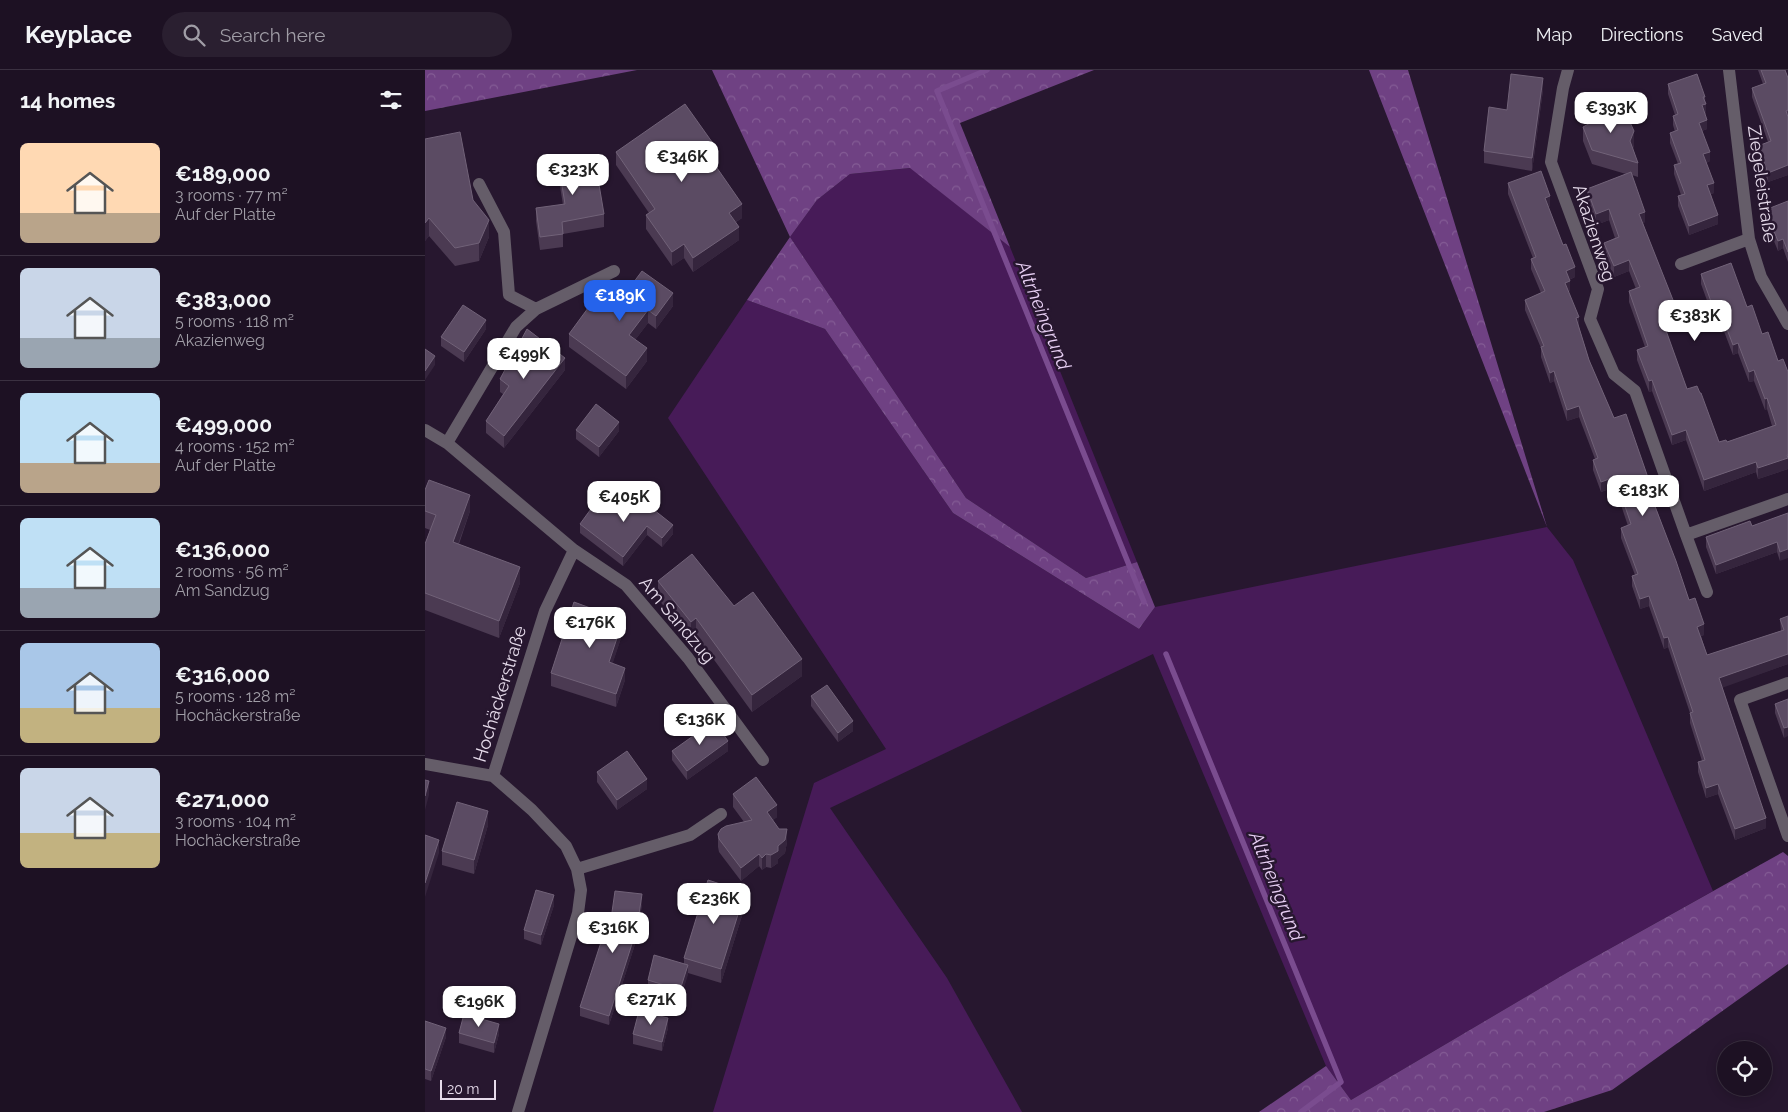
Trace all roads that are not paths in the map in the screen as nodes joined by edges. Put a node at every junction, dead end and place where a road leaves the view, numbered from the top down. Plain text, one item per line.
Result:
1 (1568, 70) edge
2 (1729, 70) edge
3 (479, 184) dead end
4 (1749, 239) junction
5 (1681, 264) dead end
6 (614, 271) dead end
7 (536, 309) junction
8 (1788, 324) edge
9 (425, 430) edge
10 (447, 443) junction
11 (1788, 499) edge
12 (1686, 535) junction
13 (574, 550) junction
14 (1707, 592) dead end
15 (1788, 683) edge
16 (763, 760) dead end
17 (425, 764) edge
18 (493, 776) junction
19 (721, 814) dead end
20 (1788, 836) edge
21 (577, 869) junction
22 (518, 1112) edge

1 - 12 street, Akazienweg
2 - 4 street, Ziegeleistraße
3 - 7 street
4 - 5 street
4 - 8 street, Ziegeleistraße
6 - 7 street
7 - 10 street
9 - 10 street, Am Sandzug
10 - 13 street, Am Sandzug
11 - 12 street
12 - 14 street, Akazienweg
13 - 16 street, Am Sandzug
13 - 18 street, Hochäckerstraße
15 - 20 street
17 - 18 street
18 - 21 street, Hochäckerstraße
19 - 21 street
21 - 22 street, Hochäckerstraße

